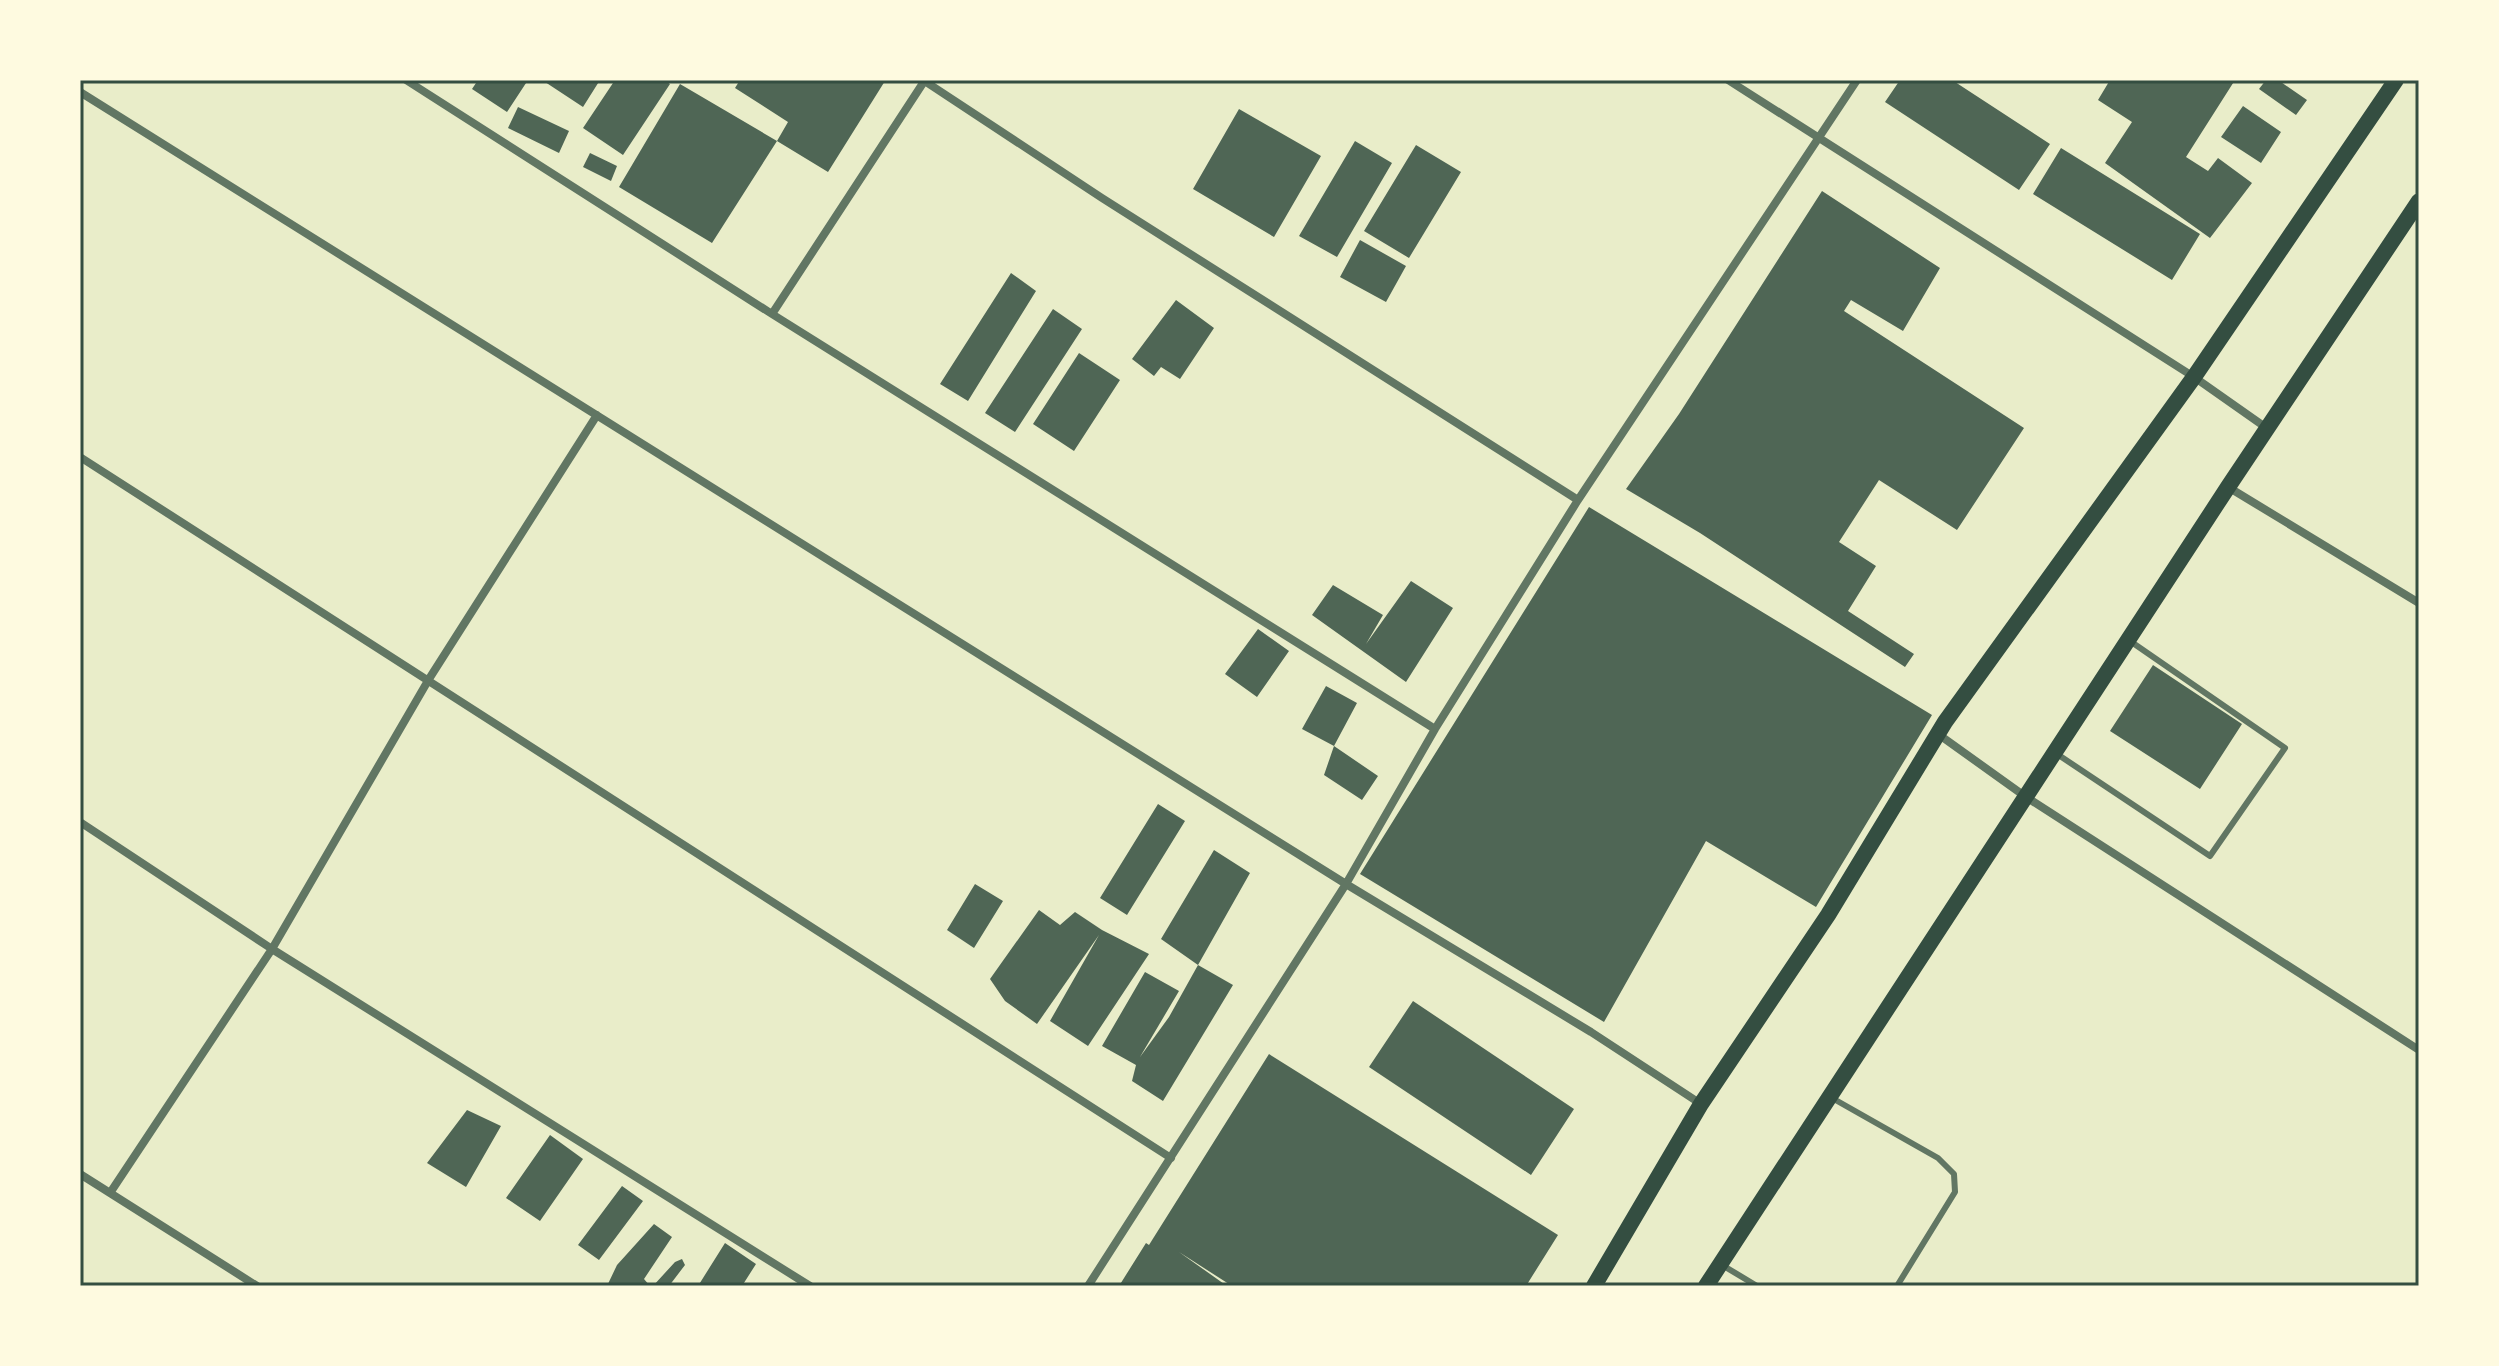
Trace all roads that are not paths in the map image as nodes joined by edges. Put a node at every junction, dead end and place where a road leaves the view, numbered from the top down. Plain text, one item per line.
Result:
1 (406, 80) edge
2 (924, 80) edge
3 (1728, 80) edge
4 (1857, 80) edge
5 (2396, 80) edge
6 (80, 92) edge
7 (1819, 140) junction
8 (2419, 201) edge
9 (772, 314) junction
10 (2194, 377) junction
11 (597, 415) junction
12 (2268, 429) junction
13 (80, 457) edge
14 (2228, 487) junction
15 (1578, 500) junction
16 (2419, 603) edge
17 (2130, 641) junction
18 (429, 679) junction
19 (1435, 729) junction
20 (1938, 734) junction
21 (2055, 752) junction
22 (2026, 797) junction
23 (80, 822) edge
24 (1346, 884) junction
25 (272, 949) junction
26 (2419, 1050) edge
27 (1829, 1097) junction
28 (1701, 1104) junction
29 (1171, 1158) junction
30 (80, 1174) edge
31 (110, 1193) junction
32 (1720, 1264) junction
33 (257, 1286) edge
34 (810, 1286) edge
35 (1088, 1286) edge
36 (1594, 1286) edge
37 (1706, 1286) edge
38 (1757, 1286) edge
39 (1897, 1286) edge

1 - 9 street
2 - 9 street
2 - 15 street
3 - 7 street
4 - 7 street
5 - 10 main road
6 - 11 street
7 - 10 street
7 - 15 street
8 - 12 main road
9 - 19 street
10 - 12 street
10 - 20 main road
11 - 18 street
11 - 24 street
12 - 14 main road
13 - 18 street
14 - 16 street
14 - 17 main road
15 - 19 street
17 - 21 main road
17 - 21 lane
18 - 25 street
18 - 29 street
19 - 24 street
20 - 22 street
20 - 28 main road
21 - 22 main road
22 - 26 street
22 - 27 main road
23 - 25 street
24 - 28 street
24 - 29 street
25 - 31 street
25 - 34 street
27 - 32 main road
27 - 39 lane
28 - 36 main road
29 - 35 street
30 - 31 street
31 - 33 street
32 - 37 main road
32 - 38 lane

